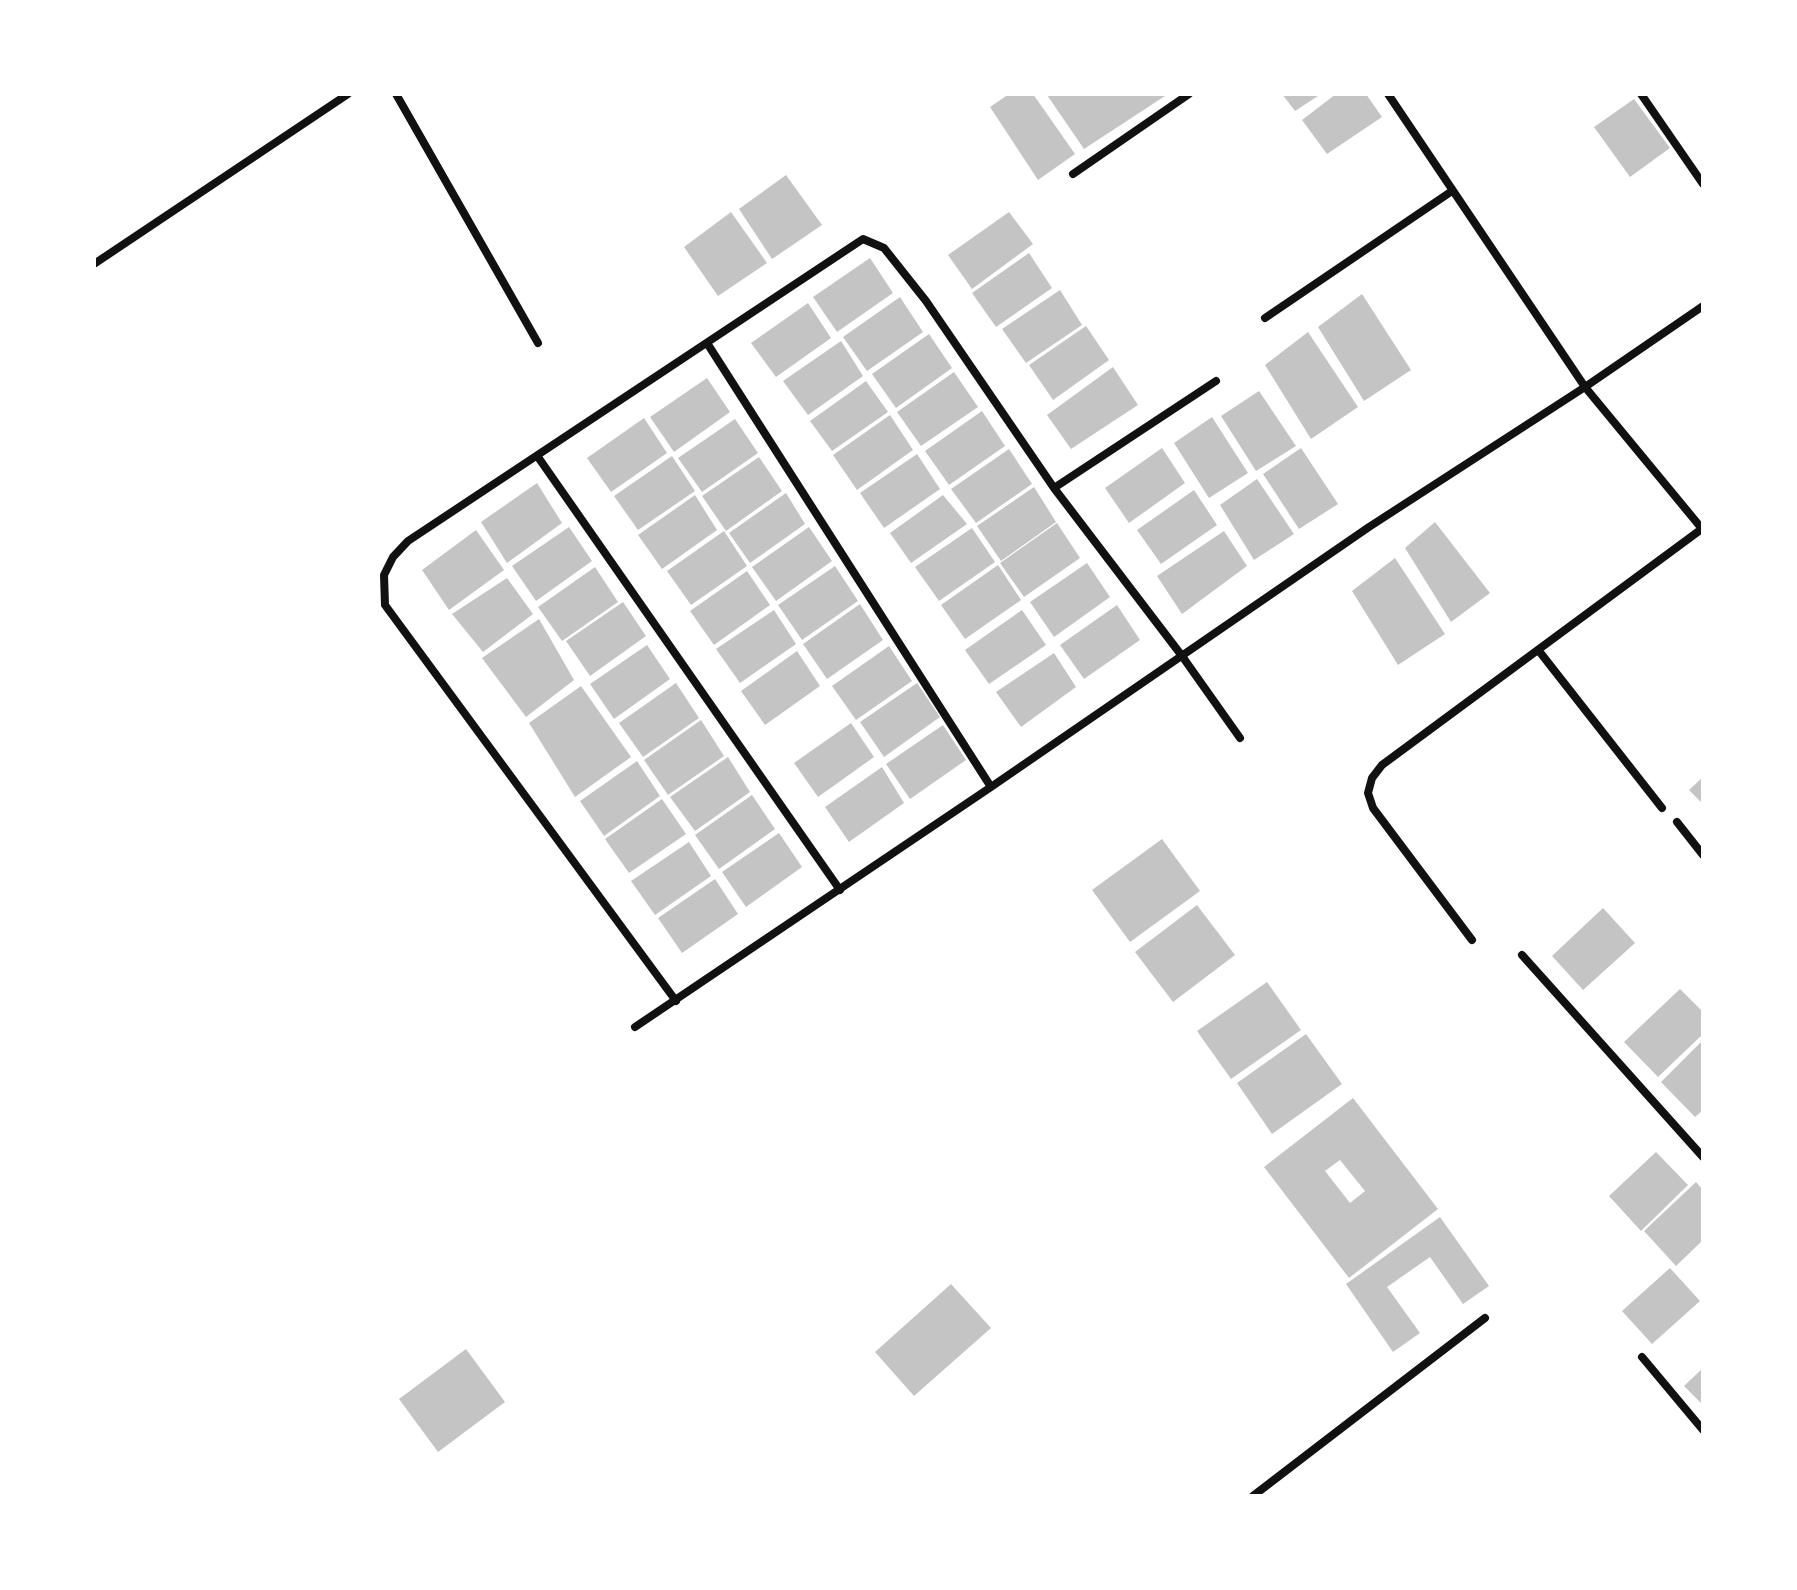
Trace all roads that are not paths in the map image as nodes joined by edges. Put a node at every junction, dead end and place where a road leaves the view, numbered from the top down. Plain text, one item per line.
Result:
1 (348, 94) edge
2 (396, 94) edge
3 (1189, 94) edge
4 (1388, 94) edge
5 (1641, 94) edge
6 (1073, 174) dead end
7 (1703, 184) edge
8 (1452, 191) junction
9 (94, 264) edge
10 (1703, 306) edge
11 (1265, 318) dead end
12 (538, 343) dead end
13 (707, 343) junction
14 (1216, 381) dead end
15 (1585, 387) junction
16 (538, 457) junction
17 (1054, 488) junction
18 (1703, 529) edge
19 (1539, 651) junction
20 (1182, 656) junction
21 (1240, 738) dead end
22 (991, 787) junction
23 (1662, 808) dead end
24 (1677, 822) dead end
25 (1703, 855) edge
26 (840, 890) junction
27 (1472, 940) dead end
28 (1522, 955) dead end
29 (676, 1001) junction
30 (635, 1027) dead end
31 (1703, 1157) edge
32 (1485, 1318) dead end
33 (1642, 1357) dead end
34 (1703, 1430) edge
35 (1253, 1496) edge

1 - 9 street
2 - 12 street
3 - 6 street
4 - 8 street
5 - 7 street
8 - 11 street
8 - 15 street
10 - 15 street
13 - 16 street
13 - 17 street
13 - 22 street
14 - 17 street
15 - 18 street
15 - 20 street
16 - 26 street
16 - 29 street
17 - 20 street
18 - 19 street
19 - 23 street
19 - 27 street
20 - 21 street
20 - 22 street
22 - 26 street
24 - 25 street
26 - 29 street
28 - 31 street
29 - 30 street
32 - 35 street
33 - 34 street

